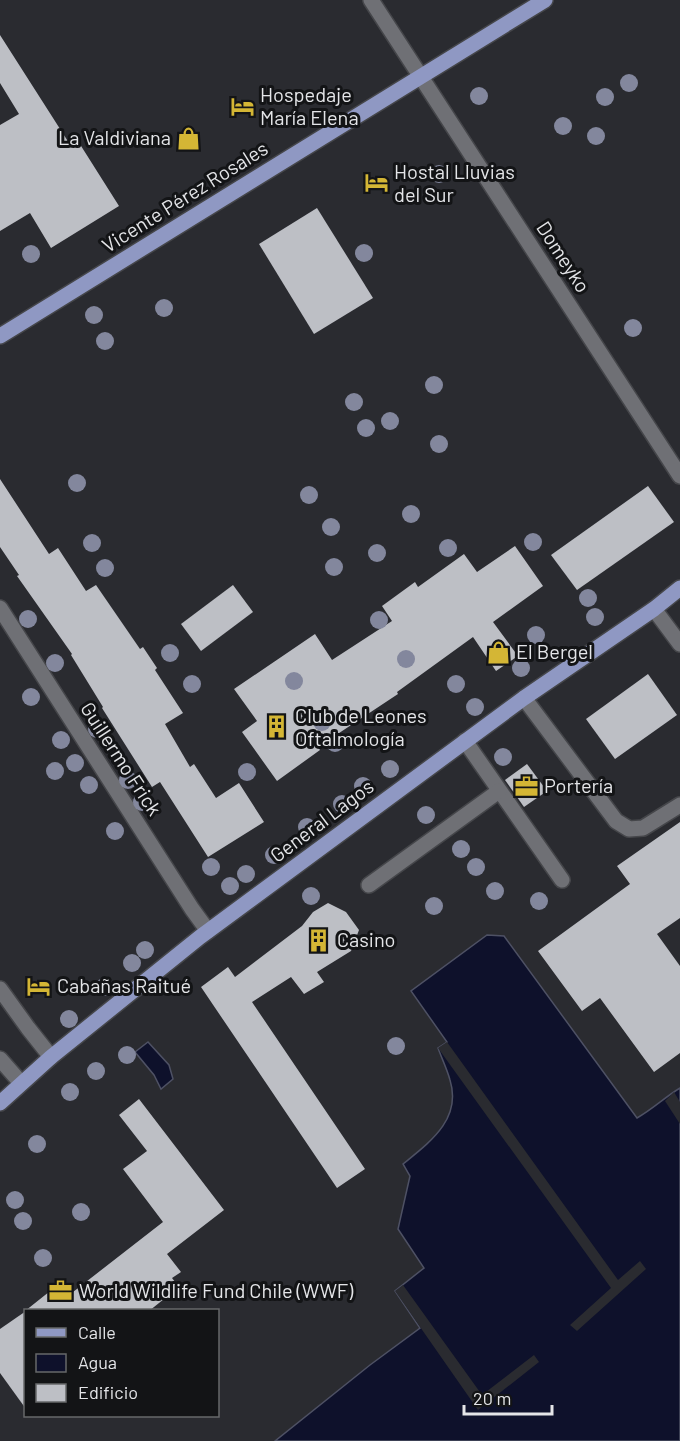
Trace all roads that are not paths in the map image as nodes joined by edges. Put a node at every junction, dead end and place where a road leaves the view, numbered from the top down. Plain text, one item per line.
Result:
1 (371, 0) edge
2 (545, 0) edge
3 (421, 76) junction
4 (0, 336) edge
5 (680, 476) edge
6 (680, 588) edge
7 (0, 609) edge
8 (654, 609) junction
9 (680, 644) edge
10 (524, 698) junction
11 (465, 741) junction
12 (499, 791) junction
13 (680, 805) edge
14 (562, 880) dead end
15 (369, 885) dead end
16 (208, 931) junction
17 (0, 989) edge
18 (51, 1057) junction
19 (0, 1059) edge
20 (21, 1083) junction
21 (0, 1103) edge

1 - 3 street, Domeyko
2 - 3 main road, Vicente Pérez Rosales
3 - 4 main road, Vicente Pérez Rosales
3 - 5 street, Domeyko
6 - 8 main road, General Lagos
7 - 16 street, Guillermo Frick
8 - 9 street
8 - 10 main road, General Lagos
10 - 11 main road, General Lagos
10 - 13 street
11 - 12 street
11 - 16 main road, General Lagos
12 - 14 street
12 - 15 street
16 - 18 main road, General Lagos
17 - 18 street
18 - 20 main road, General Lagos
19 - 20 street
20 - 21 main road, General Lagos

